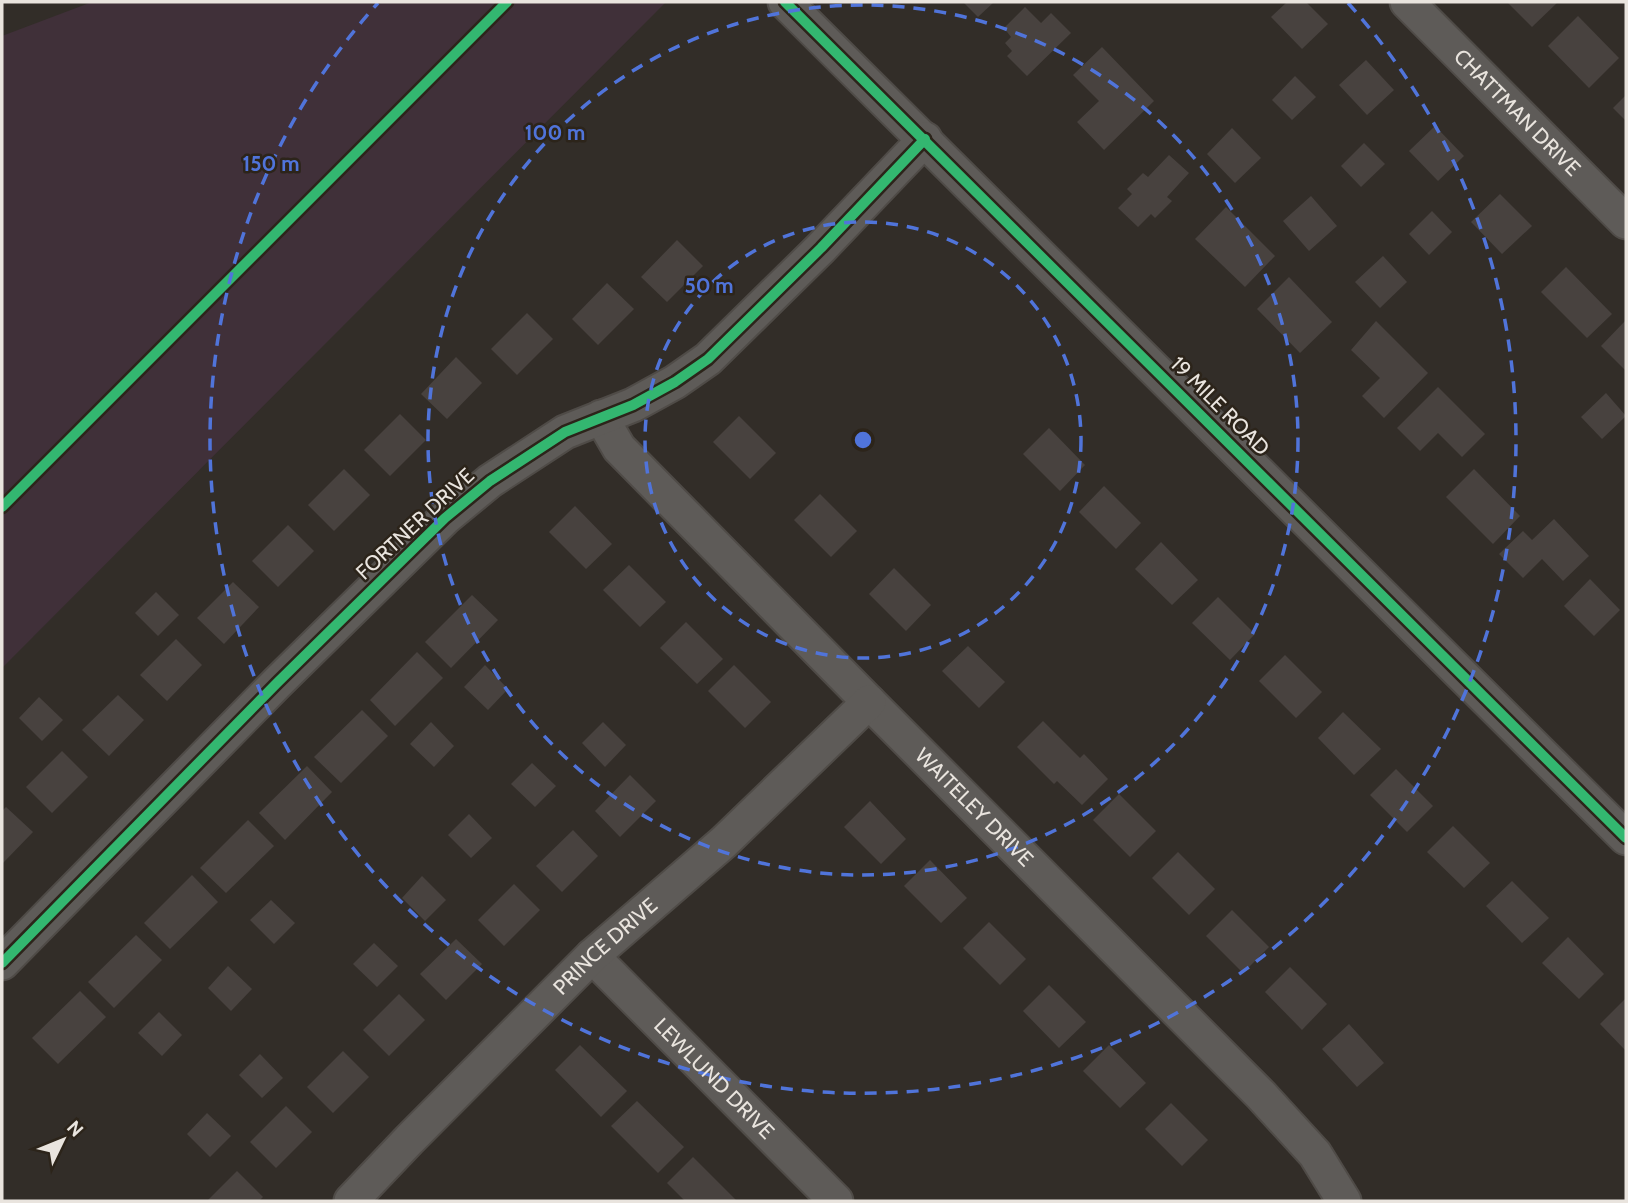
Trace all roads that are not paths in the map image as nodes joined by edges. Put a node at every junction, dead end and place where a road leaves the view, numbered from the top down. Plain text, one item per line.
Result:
1 (1407, 2) edge
2 (801, 7) edge
3 (925, 139) junction
4 (1626, 222) edge
5 (601, 417) junction
6 (869, 702) junction
7 (1626, 838) edge
8 (592, 956) junction
9 (2, 963) edge
10 (351, 1201) edge
11 (836, 1201) edge
12 (1343, 1201) edge

1 - 4 street, CHATTMAN DRIVE
2 - 3 street, 19 MILE ROAD
3 - 5 street, FORTNER DRIVE
3 - 7 street, 19 MILE ROAD
5 - 6 street, WAITELEY DRIVE
5 - 9 street, FORTNER DRIVE
6 - 8 street, PRINCE DRIVE
6 - 12 street, WAITELEY DRIVE
8 - 10 street, PRINCE DRIVE
8 - 11 street, LEWLUND DRIVE

